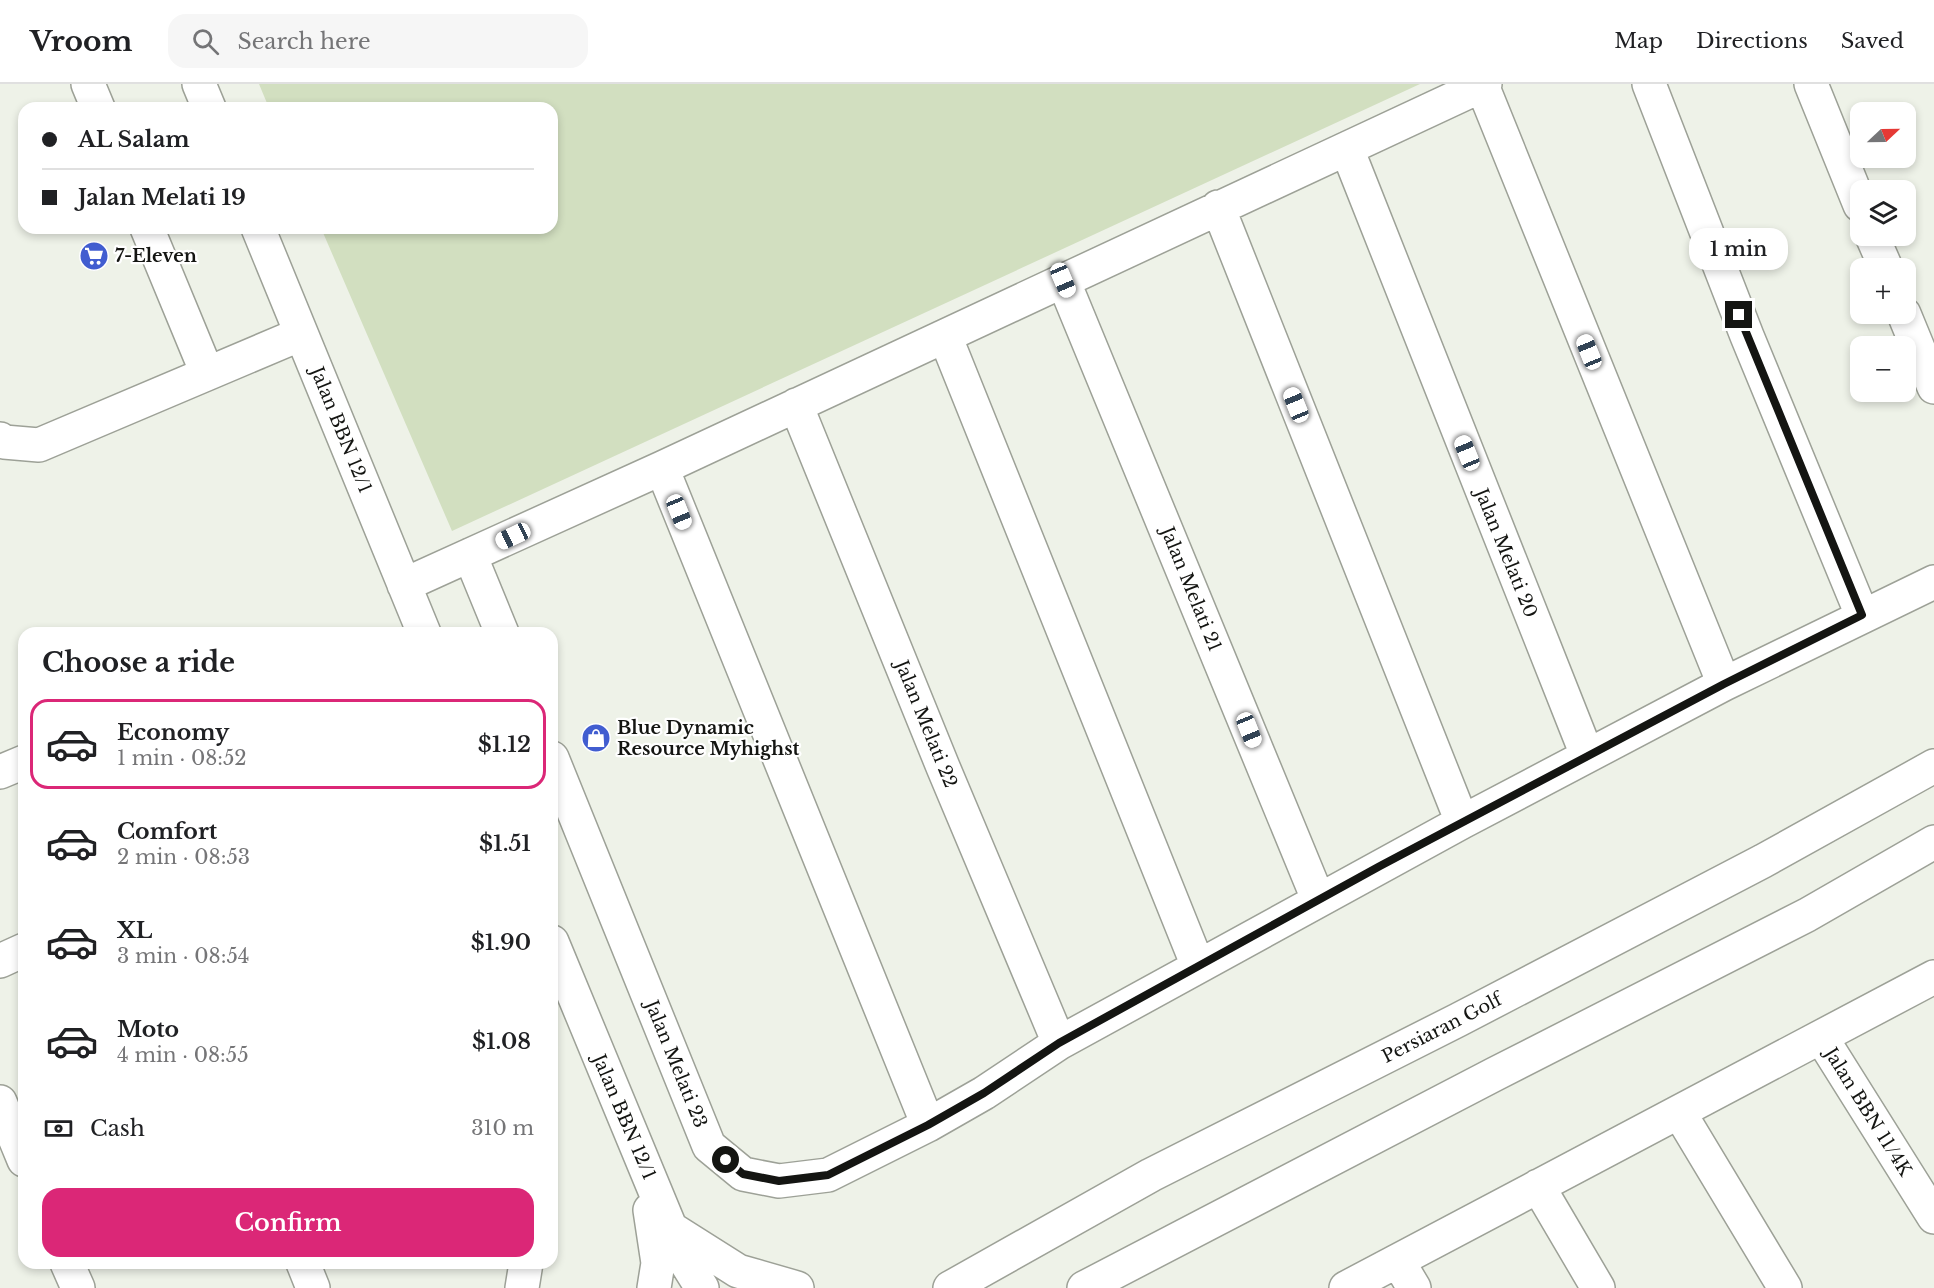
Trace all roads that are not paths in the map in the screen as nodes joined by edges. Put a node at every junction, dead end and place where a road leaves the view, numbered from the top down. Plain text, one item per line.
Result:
1 (88, 84) edge
2 (199, 84) edge
3 (1648, 84) edge
4 (1811, 84) edge
5 (1483, 85) edge
6 (96, 102) edge
7 (206, 102) edge
8 (1347, 149) junction
9 (1850, 180) edge
10 (1218, 207) junction
11 (149, 234) edge
12 (260, 234) edge
13 (1063, 280) junction
14 (1908, 324) edge
15 (301, 334) junction
16 (945, 336) junction
17 (207, 374) junction
18 (1934, 387) edge
19 (796, 405) junction
20 (0, 439) edge
21 (662, 468) junction
22 (470, 555) junction
23 (1934, 582) edge
24 (404, 585) junction
25 (1862, 615) junction
26 (422, 627) edge
27 (500, 627) edge
28 (1724, 684) junction
29 (1587, 755) junction
30 (18, 764) edge
31 (1934, 766) edge
32 (0, 772) edge
33 (558, 773) edge
34 (1462, 822) junction
35 (1934, 842) edge
36 (1318, 899) junction
37 (18, 953) edge
38 (558, 957) edge
39 (0, 961) edge
40 (1197, 966) junction
41 (1934, 977) edge
42 (1821, 1037) junction
43 (1059, 1043) junction
44 (0, 1102) edge
45 (1679, 1112) junction
46 (928, 1125) junction
47 (18, 1146) edge
48 (643, 1162) junction
49 (1538, 1186) junction
50 (1934, 1217) edge
51 (670, 1228) junction
52 (70, 1269) edge
53 (305, 1269) edge
54 (525, 1269) edge
55 (1406, 1274) edge
56 (960, 1282) edge
57 (78, 1288) edge
58 (313, 1288) edge
59 (522, 1288) edge
60 (654, 1288) edge
61 (702, 1288) edge
62 (797, 1288) edge
63 (923, 1288) edge
64 (1084, 1288) edge
65 (1346, 1288) edge
66 (1598, 1288) edge
67 (1785, 1288) edge

1 - 6 street
2 - 7 street
3 - 25 street
4 - 9 street
5 - 8 street
5 - 28 street
8 - 10 street
8 - 29 street, Jalan Melati 20
10 - 13 street
10 - 34 street
11 - 17 street
12 - 15 street, Jalan BBN 12/1
13 - 16 street
13 - 36 street, Jalan Melati 21
14 - 18 street
15 - 17 street
15 - 24 street, Jalan BBN 12/1
16 - 19 street
16 - 40 street
17 - 20 street
19 - 21 street
19 - 43 street, Jalan Melati 22
21 - 22 street
21 - 46 street
22 - 24 street
22 - 27 street
23 - 25 street, Jalan Melati 23
24 - 26 street, Jalan BBN 12/1
25 - 28 street, Jalan Melati 23
28 - 29 street, Jalan Melati 23
29 - 34 street, Jalan Melati 23
30 - 32 street
31 - 56 street, Persiaran Golf
33 - 46 street, Jalan Melati 23
34 - 36 street, Jalan Melati 23
35 - 64 street
36 - 40 street, Jalan Melati 23
37 - 39 street
38 - 48 street, Jalan BBN 12/1
40 - 43 street, Jalan Melati 23
41 - 42 street
42 - 45 street
42 - 50 street, Jalan BBN 11/4K
43 - 46 street, Jalan Melati 23
44 - 47 street
45 - 49 street
45 - 67 street
48 - 51 street, Jalan BBN 12/1
48 - 60 street
49 - 55 street
49 - 66 street
51 - 61 street, Jalan BBN 12/1
51 - 62 street
52 - 57 street
53 - 58 street
54 - 59 street
55 - 65 street
56 - 63 street, Persiaran Golf

